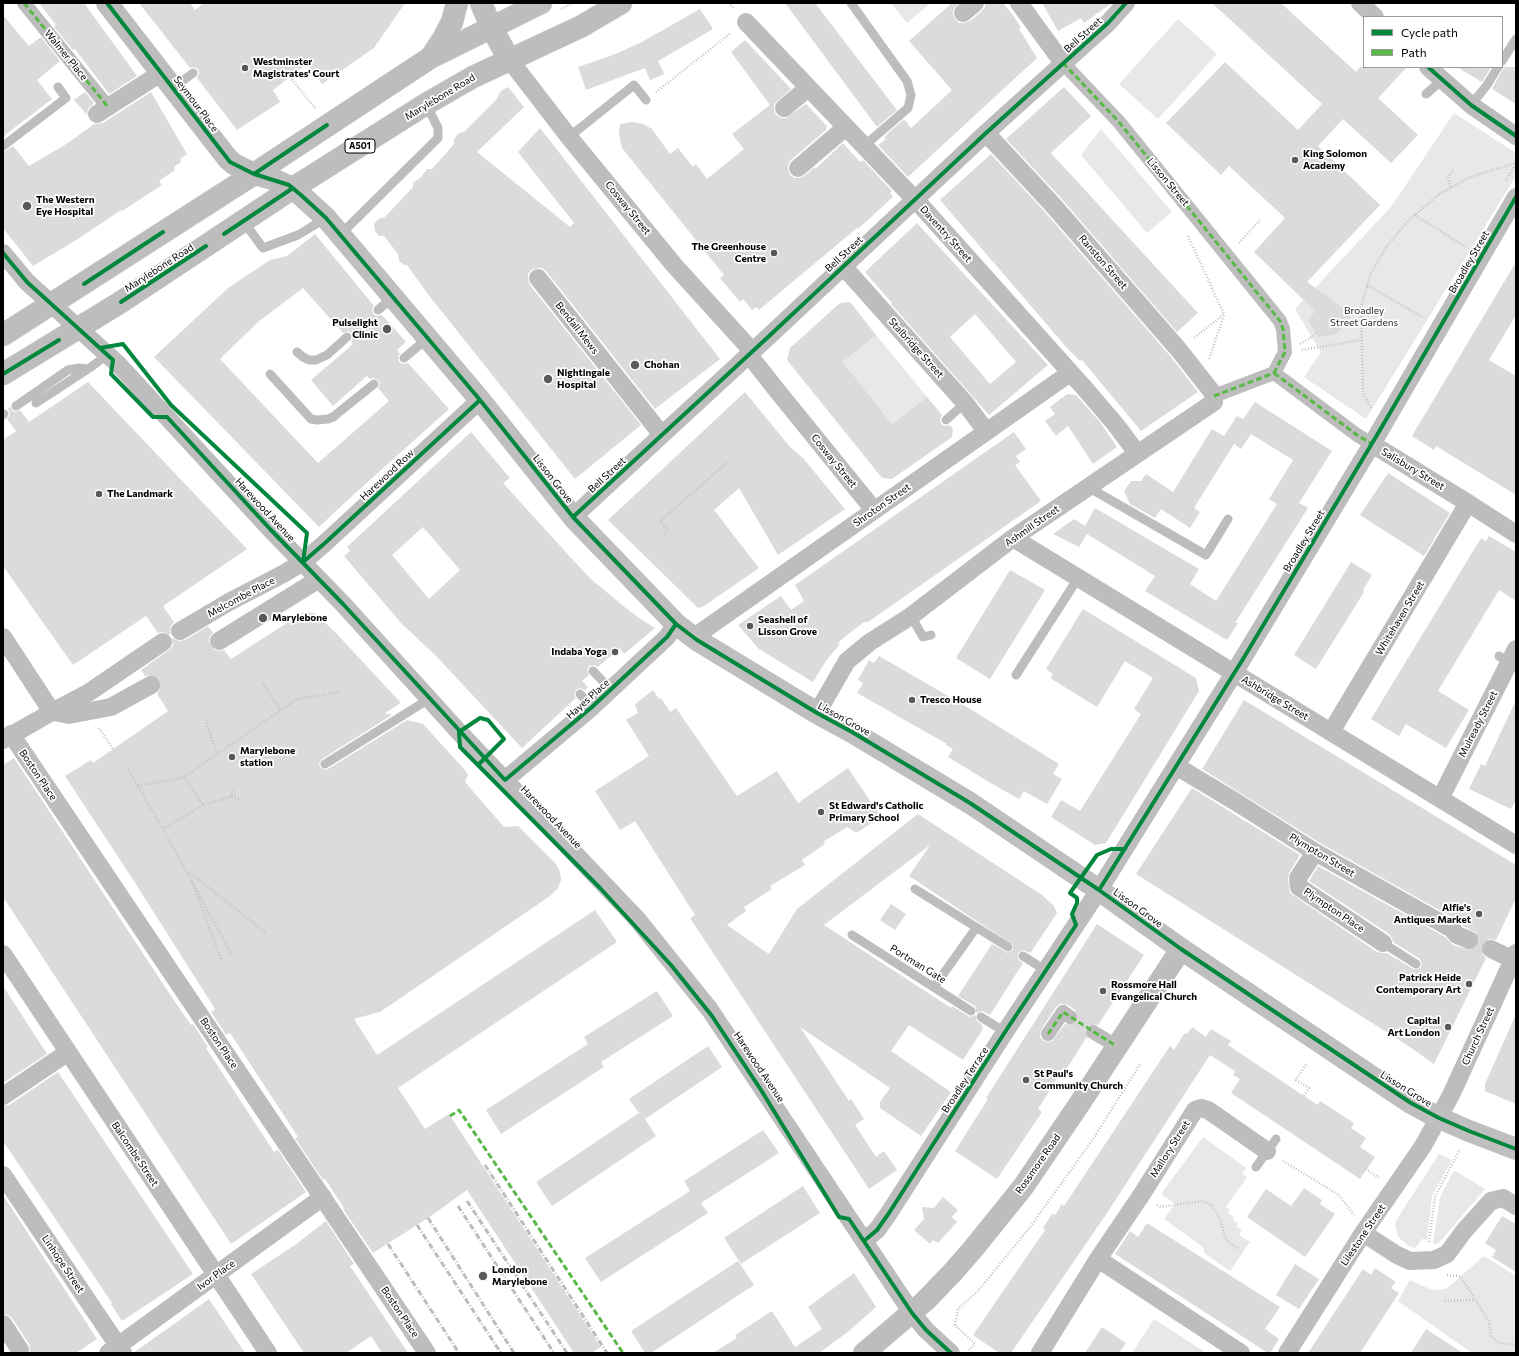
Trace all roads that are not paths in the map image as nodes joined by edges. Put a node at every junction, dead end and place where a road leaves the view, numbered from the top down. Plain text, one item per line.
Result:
1 (24, 3) edge
2 (107, 3) edge
3 (457, 3) edge
4 (481, 3) edge
5 (541, 3) edge
6 (621, 3) edge
7 (851, 3) edge
8 (1019, 3) edge
9 (1126, 3) edge
10 (746, 22) road end
11 (491, 27) junction
12 (1516, 39) edge
13 (430, 58) junction
14 (509, 59) junction
15 (1503, 59) edge
16 (1063, 63) junction
17 (1429, 68) edge
18 (1497, 68) edge
19 (193, 73) dead end
20 (167, 80) junction
21 (1442, 80) junction
22 (58, 87) dead end
23 (808, 88) junction
24 (1426, 94) dead end
25 (646, 100) road end
26 (426, 104) junction
27 (1471, 105) junction
28 (784, 108) dead end
29 (102, 110) joint
30 (846, 127) junction
31 (986, 133) junction
32 (1516, 136) edge
33 (569, 137) junction
34 (3, 146) edge
35 (864, 146) junction
36 (794, 171) dead end
37 (254, 174) junction
38 (293, 188) junction
39 (1516, 197) edge
40 (915, 199) junction
41 (326, 218) junction
42 (243, 221) junction
43 (340, 235) junction
44 (3, 253) edge
45 (842, 266) junction
46 (538, 278) dead end
47 (52, 304) junction
48 (78, 329) junction
49 (3, 336) edge
50 (347, 337) dead end
51 (428, 338) junction
52 (297, 352) dead end
53 (751, 353) junction
54 (107, 355) junction
55 (404, 358) dead end
56 (88, 369) junction
57 (1070, 373) junction
58 (1274, 373) junction
59 (3, 374) edge
60 (270, 374) dead end
61 (374, 384) dead end
62 (1214, 396) junction
63 (480, 400) junction
64 (36, 403) dead end
65 (965, 403) junction
66 (16, 406) dead end
67 (946, 420) dead end
68 (986, 431) junction
69 (1380, 431) junction
70 (662, 435) junction
71 (1137, 453) junction
72 (1088, 487) junction
73 (1468, 503) junction
74 (874, 510) junction
75 (573, 517) junction
76 (1228, 519) dead end
77 (1516, 534) edge
78 (1013, 538) junction
79 (303, 562) junction
80 (1078, 578) junction
81 (319, 579) junction
82 (911, 616) junction
83 (180, 631) dead end
84 (685, 631) junction
85 (931, 635) dead end
86 (3, 637) edge
87 (219, 641) tunnel mouth
88 (163, 642) dead end
89 (1508, 656) edge
90 (593, 671) dead end
91 (1234, 673) junction
92 (1016, 674) dead end
93 (151, 685) tunnel mouth
94 (610, 690) junction
95 (429, 699) junction
96 (52, 712) junction
97 (817, 713) junction
98 (1331, 732) junction
99 (7, 737) edge
100 (325, 764) dead end
101 (1176, 766) junction
102 (505, 780) junction
103 (1440, 799) junction
104 (1516, 845) edge
105 (1315, 852) junction
106 (915, 889) dead end
107 (1099, 890) junction
108 (976, 928) junction
109 (852, 935) dead end
110 (1469, 940) tunnel mouth
111 (1383, 943) joint
112 (1008, 947) dead end
113 (1181, 948) junction
114 (1491, 949) tunnel mouth
115 (3, 954) edge
116 (1023, 956) dead end
117 (1515, 958) edge
118 (1416, 964) dead end
119 (1045, 970) junction
120 (934, 987) junction
121 (972, 1011) dead end
122 (981, 1017) dead end
123 (1070, 1017) dead end
124 (1005, 1032) junction
125 (1093, 1032) tunnel mouth
126 (1048, 1034) dead end
127 (1116, 1046) junction
128 (67, 1053) junction
129 (3, 1096) edge
130 (1439, 1118) junction
131 (1272, 1145) joint
132 (1516, 1149) edge
133 (1256, 1167) dead end
134 (3, 1175) edge
135 (323, 1198) junction
136 (1516, 1206) edge
137 (1364, 1233) junction
138 (864, 1241) junction
139 (1098, 1260) junction
140 (216, 1275) junction
141 (912, 1312) junction
142 (3, 1324) edge
143 (20, 1350) dead end
144 (116, 1351) edge
145 (946, 1351) edge
146 (268, 1353) edge
147 (427, 1353) edge
148 (864, 1353) edge
149 (1040, 1353) edge
150 (1241, 1353) edge
151 (1287, 1353) edge

1 - 29 street, Walmer Place
2 - 20 main road, Seymour Place
3 - 13 main road
4 - 11 main road
5 - 11 main road
6 - 14 main road, Marylebone Road / A501
7 - 35 lane
8 - 16 street, Lisson Street
9 - 16 street, Bell Street
10 - 23 street, Daventry Street
11 - 13 main road
11 - 14 main road
12 - 15 lane
13 - 37 main road
14 - 26 main road, Marylebone Road / A501
14 - 33 street, Cosway Street
16 - 31 street, Bell Street
16 - 58 street, Lisson Street
17 - 21 street
18 - 27 lane
19 - 20 lane
20 - 29 street
20 - 37 main road, Seymour Place
21 - 24 lane
21 - 27 street
22 - 34 lane
23 - 28 street
23 - 30 street, Daventry Street
25 - 33 lane
26 - 38 main road, Marylebone Road / A501
26 - 43 lane
27 - 32 street
30 - 35 street, Daventry Street
30 - 36 street
31 - 40 street, Bell Street
31 - 62 street, Ranston Street
33 - 53 street, Cosway Street
35 - 40 street, Daventry Street
37 - 38 main road, Seymour Place
37 - 47 main road
38 - 41 main road, Lisson Grove
38 - 42 main road, Marylebone Road / A501
39 - 69 street, Broadley Street
40 - 45 street, Bell Street
40 - 57 street, Daventry Street
41 - 42 lane
41 - 43 main road, Lisson Grove
42 - 48 main road, Marylebone Road / A501
43 - 51 main road, Lisson Grove
44 - 47 street, Harewood Avenue
45 - 53 street, Bell Street
45 - 65 street, Stalbridge Street
46 - 70 street, Bendall Mews
47 - 48 street, Harewood Avenue
47 - 49 main road
48 - 54 street, Harewood Avenue
48 - 59 main road, Marylebone Road / A501
50 - 52 lane
51 - 55 lane
51 - 63 main road, Lisson Grove
53 - 70 street, Bell Street
53 - 74 street, Cosway Street
54 - 56 lane
54 - 79 street, Harewood Avenue
56 - 64 lane
56 - 66 lane
57 - 68 street, Shroton Street
57 - 71 street, Daventry Street
58 - 62 street
58 - 69 street, Salisbury Street
60 - 61 lane
62 - 71 street, Ashmill Street
63 - 75 main road, Lisson Grove
63 - 79 street, Harewood Row
65 - 67 lane
65 - 68 street, Stalbridge Street
68 - 74 street, Shroton Street
69 - 73 street, Salisbury Street
69 - 91 street, Broadley Street
70 - 75 street, Bell Street
71 - 72 street, Ashmill Street
72 - 76 lane
72 - 78 street, Ashmill Street
73 - 77 street, Salisbury Street
73 - 98 street, Whitehaven Street
74 - 84 street, Shroton Street
75 - 84 main road, Lisson Grove
78 - 80 street, Ashbridge Street
78 - 82 street, Ashmill Street
79 - 81 street, Harewood Avenue
79 - 83 street, Melcombe Place
80 - 91 street, Ashbridge Street
80 - 92 lane
81 - 87 street
81 - 95 street, Harewood Avenue
82 - 85 lane
82 - 97 street, Ashmill Street
84 - 94 street, Hayes Place
84 - 97 main road, Lisson Grove
86 - 96 street
88 - 96 street
89 - 103 street, Mulready Street
90 - 94 lane
91 - 98 street, Ashbridge Street
91 - 101 street, Broadley Street
93 - 96 street
94 - 102 street, Hayes Place
95 - 100 lane
95 - 102 street, Harewood Avenue
96 - 99 street
97 - 107 main road, Lisson Grove
98 - 103 street, Ashbridge Street
99 - 135 street, Boston Place
101 - 105 street, Plympton Street
101 - 107 street, Broadley Street
102 - 138 street, Harewood Avenue
103 - 104 street, Ashbridge Street
105 - 110 street, Plympton Street
105 - 111 street, Plympton Place
106 - 108 lane
107 - 113 main road, Lisson Grove
107 - 119 street, Broadley Terrace
108 - 112 lane
108 - 120 lane
109 - 120 lane, Portman Gate
111 - 118 lane
113 - 127 main road, Rossmore Road
113 - 130 main road, Lisson Grove
114 - 117 street
115 - 128 street, Balcombe Street
116 - 119 lane
117 - 130 street, Church Street
119 - 124 street, Broadley Terrace
120 - 121 lane, Portman Gate
122 - 124 lane
123 - 126 street
124 - 138 street, Broadley Terrace
125 - 127 street
127 - 141 main road, Rossmore Road
128 - 129 street
128 - 140 street, Balcombe Street
130 - 132 main road, Lisson Grove
130 - 137 street, Lilestone Street
131 - 133 lane
131 - 139 street, Mallory Street
134 - 144 street, Linhope Street
135 - 140 street, Ivor Place
135 - 147 street, Boston Place
136 - 137 street
137 - 151 street, Lilestone Street
138 - 141 street, Harewood Avenue
139 - 149 street, Mallory Street
139 - 150 street
140 - 144 street, Ivor Place
140 - 146 street, Balcombe Street
141 - 145 street
141 - 148 main road, Rossmore Road
142 - 143 street

